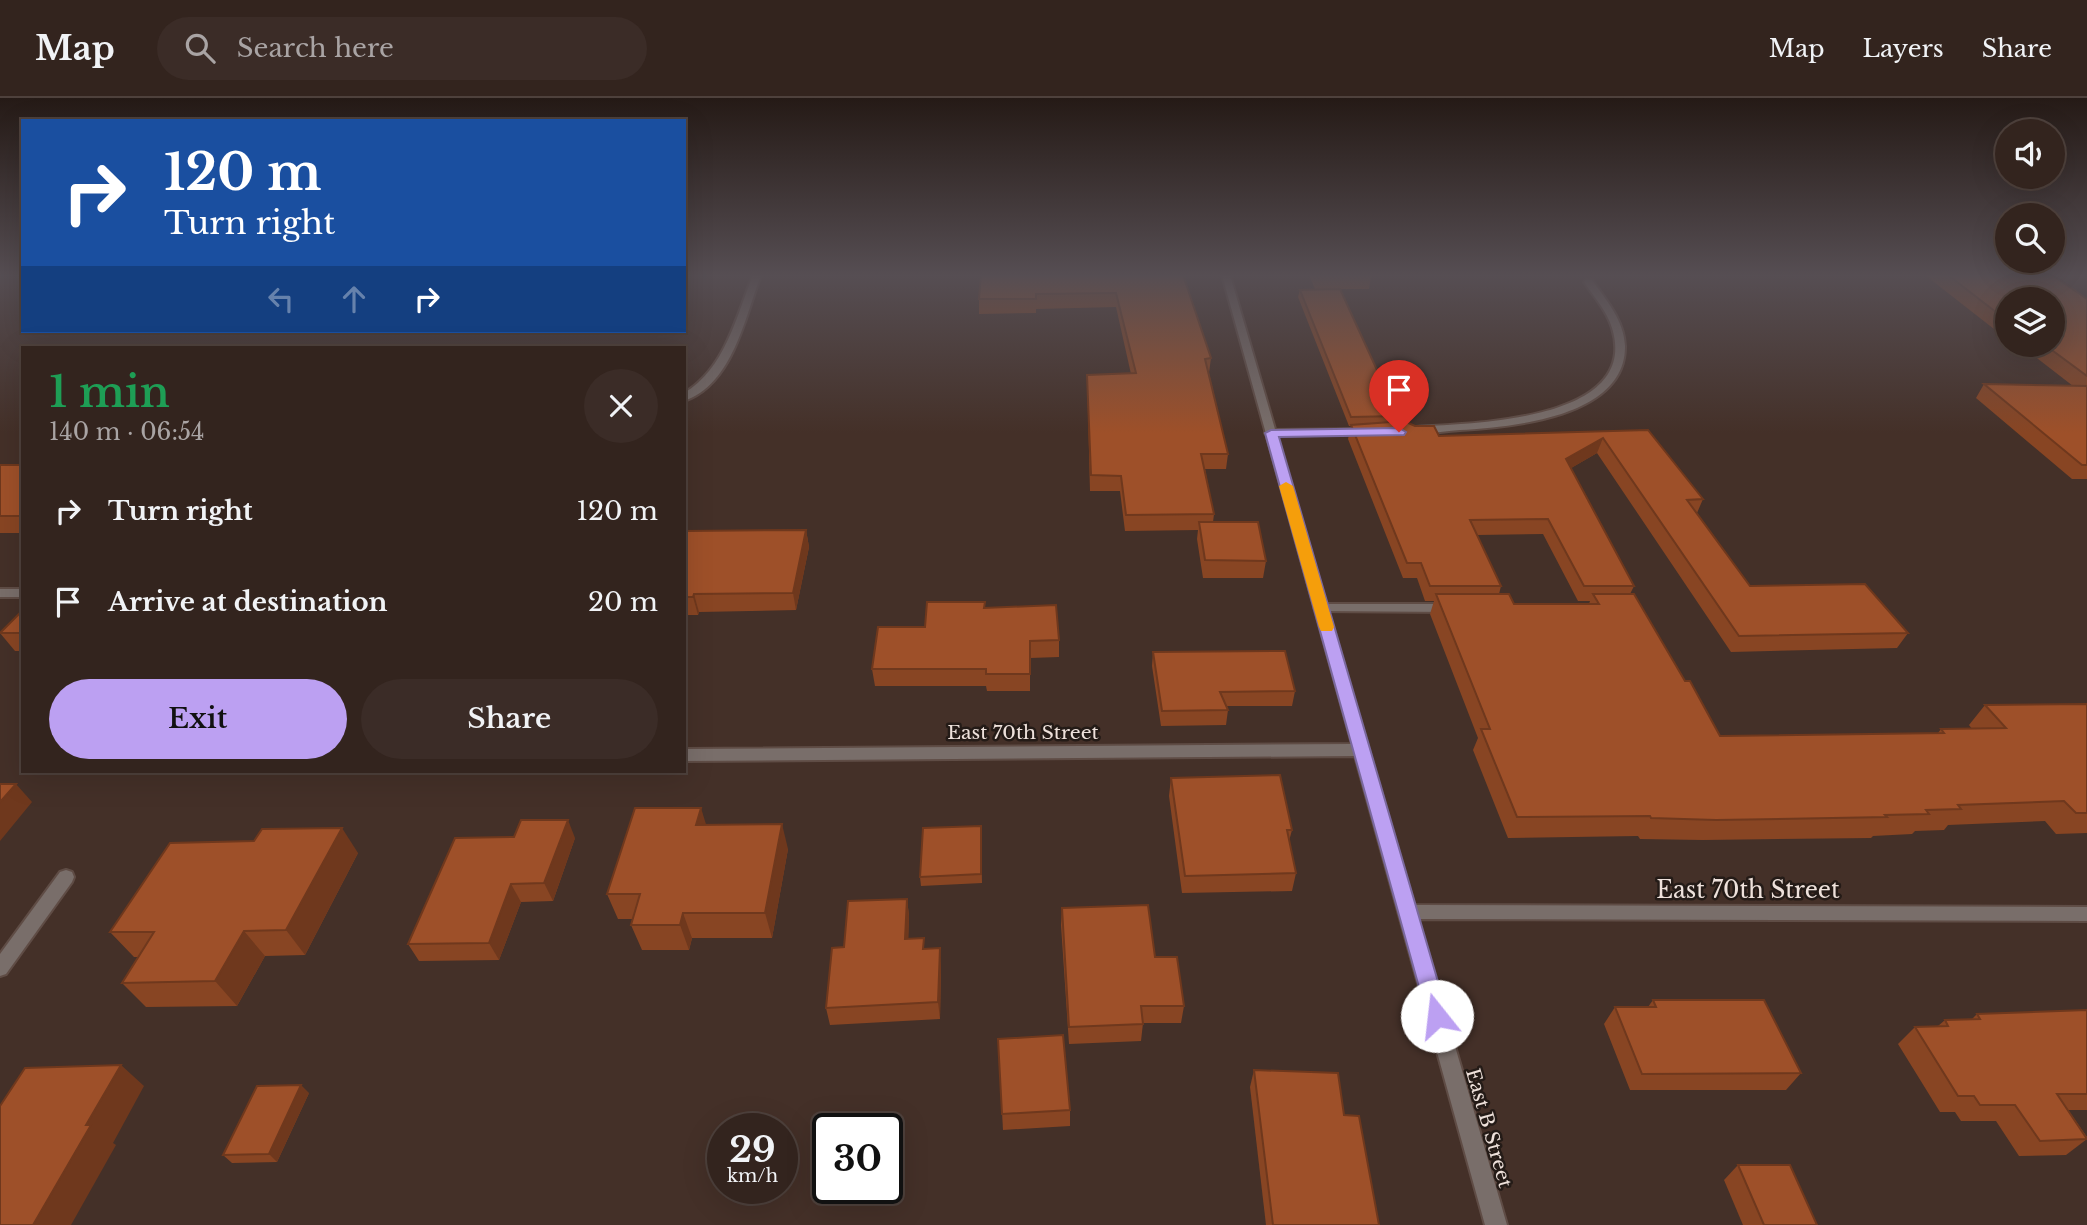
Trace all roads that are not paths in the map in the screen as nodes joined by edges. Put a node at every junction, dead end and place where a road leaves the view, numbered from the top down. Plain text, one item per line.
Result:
1 (736, 328) edge
2 (1241, 328) edge
3 (1617, 328) edge
4 (686, 397) edge
5 (1387, 432) edge
6 (1399, 432) edge
7 (1271, 433) junction
8 (0, 593) edge
9 (21, 593) edge
10 (1321, 608) junction
11 (1461, 608) edge
12 (1361, 751) junction
13 (686, 755) edge
14 (66, 877) dead end
15 (1408, 912) junction
16 (2087, 914) edge
17 (0, 968) edge
18 (1496, 1225) edge

1 - 4 street
2 - 7 street, East B Street
3 - 6 street
5 - 7 street
7 - 10 street, East B Street
8 - 9 street
10 - 11 street
10 - 12 street, East B Street
12 - 13 street, East 70th Street
12 - 15 street, East B Street
14 - 17 street
15 - 16 street, East 70th Street
15 - 18 street, East B Street

